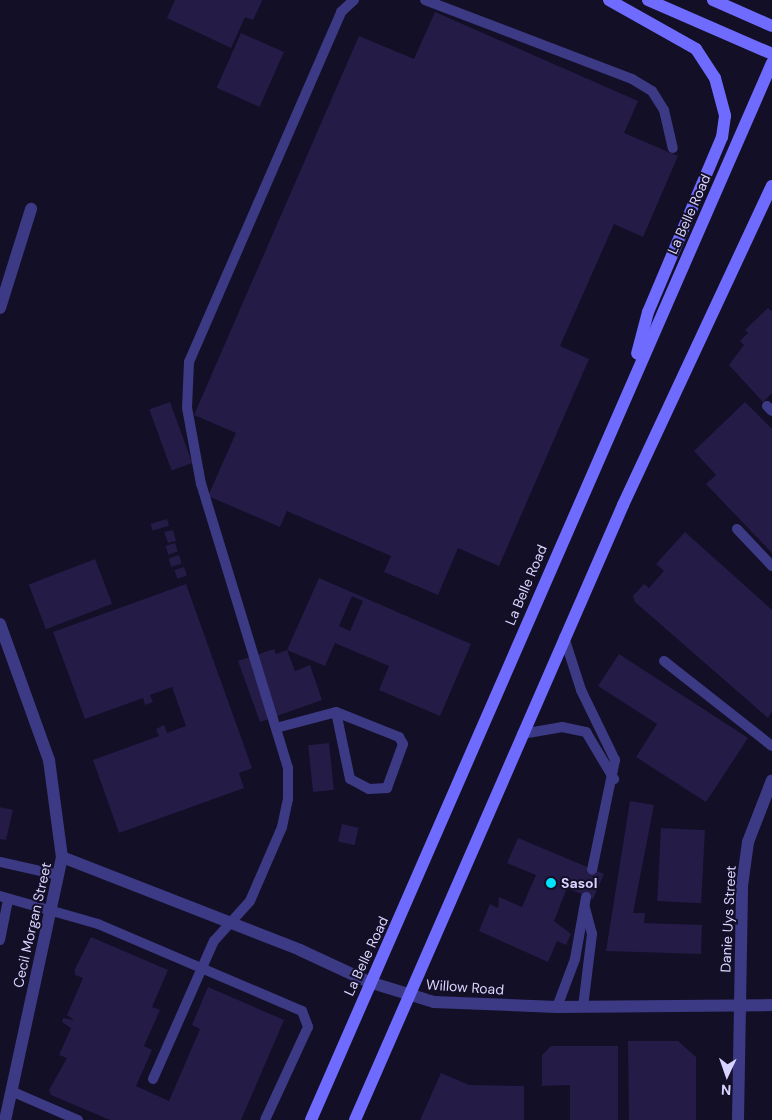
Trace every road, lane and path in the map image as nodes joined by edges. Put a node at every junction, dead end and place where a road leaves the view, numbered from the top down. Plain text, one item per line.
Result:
1 (354, 0) edge
2 (425, 0) edge
3 (609, 0) edge
4 (648, 0) edge
5 (713, 0) edge
6 (772, 26) edge
7 (772, 54) edge
8 (772, 63) edge
9 (673, 148) dead end
10 (772, 186) edge
11 (31, 209) dead end
12 (0, 308) edge
13 (627, 392) junction
14 (737, 529) dead end
15 (772, 566) edge
16 (0, 624) edge
17 (564, 638) junction
18 (4, 646) edge
19 (664, 661) dead end
20 (336, 712) junction
21 (276, 728) junction
22 (522, 734) junction
23 (772, 746) edge
24 (614, 780) junction
25 (772, 780) edge
26 (62, 858) junction
27 (0, 862) edge
28 (592, 870) dead end
29 (58, 875) junction
30 (4, 898) edge
31 (51, 908) junction
32 (230, 923) junction
33 (0, 940) edge
34 (202, 967) junction
35 (369, 982) junction
36 (406, 996) junction
37 (740, 1003) junction
38 (772, 1004) edge
39 (557, 1007) junction
40 (583, 1007) junction
41 (153, 1079) dead end
42 (11, 1090) junction
43 (74, 1119) edge
44 (5, 1120) edge
45 (265, 1120) edge
46 (311, 1120) edge
47 (355, 1120) edge
48 (738, 1120) edge

1 - 21 lane
2 - 9 lane
3 - 13 main road
4 - 7 main road
5 - 6 main road
8 - 13 main road, La Belle Road
10 - 17 main road
11 - 12 street
13 - 35 main road, La Belle Road
14 - 15 lane
16 - 18 street, Cecil Morgan Street
17 - 22 main road
17 - 24 lane
18 - 26 street, Cecil Morgan Street
19 - 23 lane
20 - 20 lane
20 - 21 lane
21 - 32 lane
22 - 24 lane
22 - 36 main road
24 - 28 lane
25 - 37 street, Danie Uys Street
26 - 29 street, Cecil Morgan Street
26 - 32 street, Willow Road
27 - 29 lane
29 - 31 street, Cecil Morgan Street
30 - 31 lane
30 - 33 lane
31 - 34 lane
31 - 42 street, Cecil Morgan Street
32 - 34 lane
32 - 35 street, Willow Road
34 - 41 lane
34 - 45 lane
35 - 36 street, Willow Road
35 - 46 main road, La Belle Road
36 - 39 street, Willow Road
36 - 47 main road
37 - 38 street, Willow Road
37 - 40 street, Willow Road
37 - 48 street, Danie Uys Street
39 - 40 street, Willow Road
39 - 40 lane
42 - 43 lane
42 - 44 street, Cecil Morgan Street

